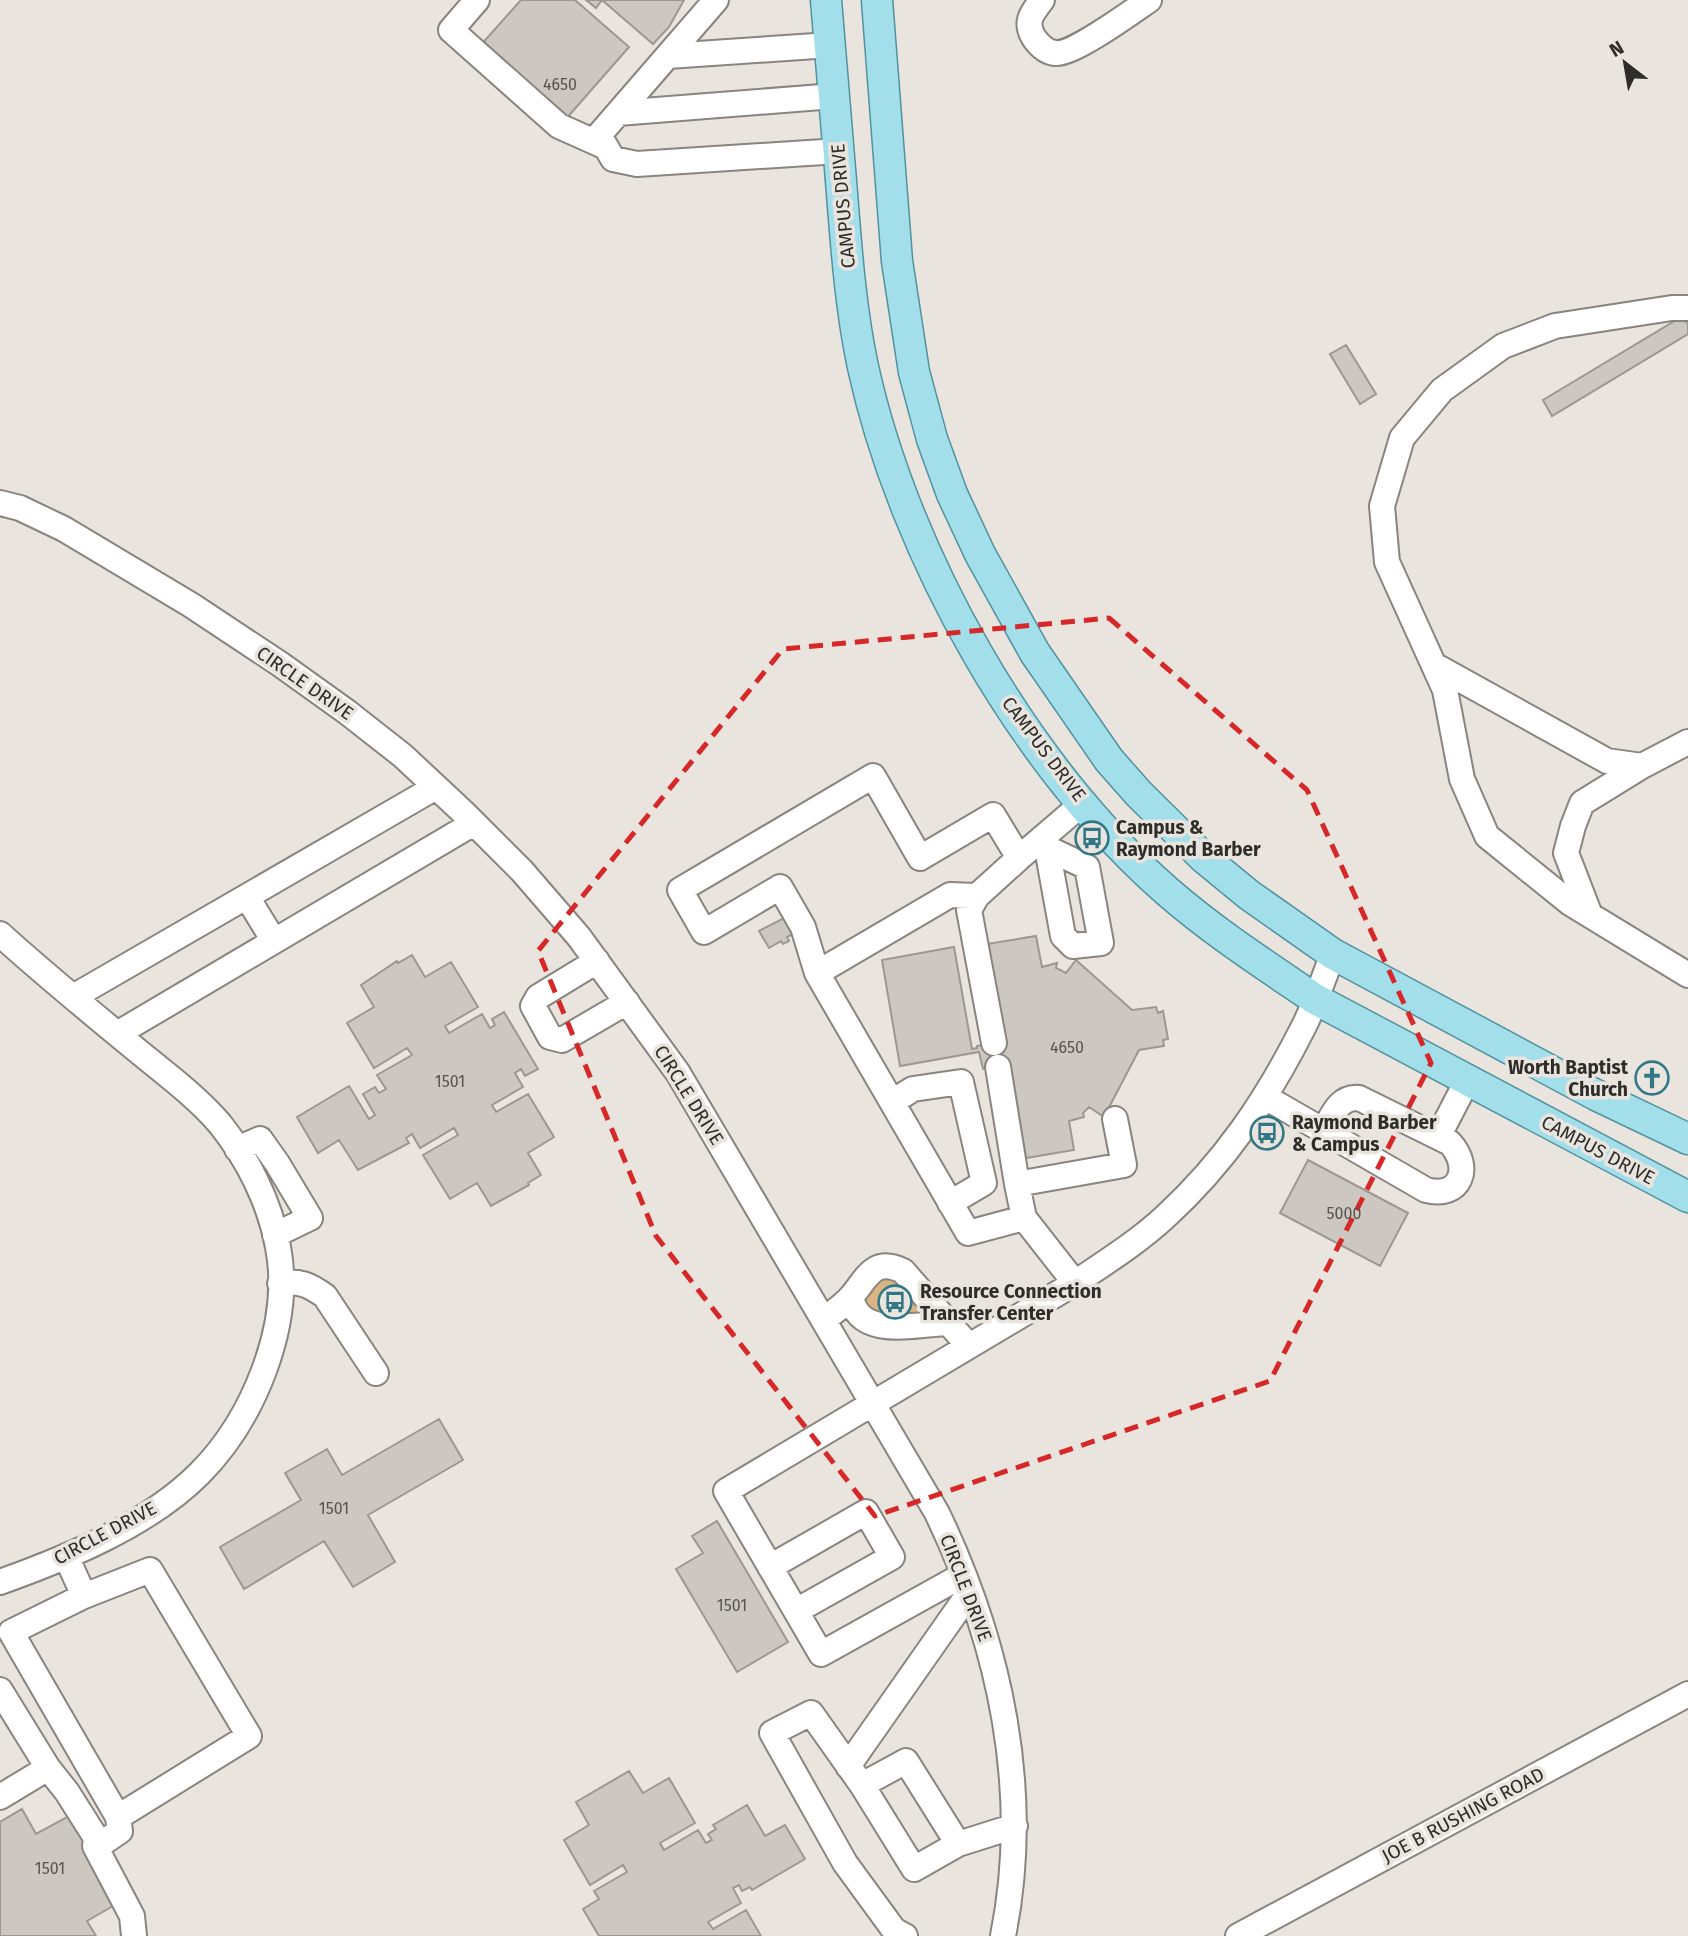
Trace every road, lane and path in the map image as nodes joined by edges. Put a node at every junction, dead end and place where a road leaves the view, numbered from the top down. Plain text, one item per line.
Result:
1 (477, 0) edge
2 (716, 0) edge
3 (826, 0) edge
4 (877, 0) edge
5 (1042, 0) edge
6 (1149, 0) edge
7 (830, 45) junction
8 (668, 56) junction
9 (834, 96) junction
10 (618, 113) junction
11 (606, 148) junction
12 (839, 151) junction
13 (1688, 308) edge
14 (0, 503) edge
15 (1434, 665) junction
16 (1688, 741) edge
17 (1642, 766) junction
18 (436, 787) junction
19 (1083, 803) junction
20 (474, 823) junction
21 (1019, 858) junction
22 (977, 896) junction
23 (247, 897) junction
24 (1590, 915) junction
25 (0, 934) edge
26 (274, 941) junction
27 (1333, 954) junction
28 (597, 961) junction
29 (817, 973) junction
30 (1688, 975) edge
31 (73, 997) junction
32 (1315, 999) junction
33 (627, 1002) junction
34 (117, 1034) junction
35 (1468, 1079) junction
36 (1596, 1095) junction
37 (1265, 1097) junction
38 (892, 1102) junction
39 (1115, 1119) dead end
40 (1323, 1132) junction
41 (1570, 1136) junction
42 (1438, 1137) junction
43 (1688, 1139) edge
44 (237, 1149) junction
45 (1017, 1184) junction
46 (1688, 1197) edge
47 (950, 1203) junction
48 (1024, 1217) junction
49 (275, 1235) junction
50 (280, 1283) junction
51 (1075, 1283) junction
52 (851, 1297) junction
53 (824, 1320) junction
54 (948, 1322) junction
55 (968, 1345) junction
56 (376, 1373) dead end
57 (872, 1402) junction
58 (66, 1556) junction
59 (771, 1567) junction
60 (0, 1581) edge
61 (967, 1583) junction
62 (84, 1596) junction
63 (796, 1611) junction
64 (5, 1633) edge
65 (0, 1690) edge
66 (1688, 1694) edge
67 (48, 1768) junction
68 (855, 1776) junction
69 (0, 1797) edge
70 (118, 1817) junction
71 (1015, 1826) junction
72 (96, 1838) junction
73 (958, 1844) junction
74 (134, 1936) edge
75 (905, 1936) edge
76 (1003, 1936) edge
77 (1238, 1936) edge

1 - 11 street
2 - 8 street
3 - 7 main road, CAMPUS DRIVE
4 - 27 main road
5 - 6 street
7 - 8 street
7 - 9 main road, CAMPUS DRIVE
8 - 10 street
9 - 10 street
9 - 12 main road, CAMPUS DRIVE
10 - 11 street
11 - 12 street
12 - 19 main road, CAMPUS DRIVE
13 - 15 street
14 - 18 street, CIRCLE DRIVE
15 - 17 street
15 - 24 street
16 - 17 street
17 - 24 street
18 - 20 street, CIRCLE DRIVE
18 - 23 street
19 - 21 street
19 - 32 main road, CAMPUS DRIVE
20 - 26 street
20 - 28 street, CIRCLE DRIVE
21 - 22 street
21 - 29 street
22 - 29 street
22 - 45 street
23 - 26 street
23 - 31 street
24 - 30 street
25 - 31 street, CIRCLE DRIVE
26 - 34 street
27 - 32 street
27 - 36 main road
28 - 33 street, CIRCLE DRIVE
28 - 33 street
29 - 38 street
31 - 34 street, CIRCLE DRIVE
32 - 35 main road, CAMPUS DRIVE
32 - 37 street
33 - 53 street, CIRCLE DRIVE
34 - 44 street, CIRCLE DRIVE
35 - 41 main road, CAMPUS DRIVE
35 - 42 street
36 - 41 main road
36 - 43 main road
37 - 40 street
37 - 51 street
38 - 47 street
38 - 47 street
39 - 45 street
40 - 42 street
40 - 42 street
41 - 46 main road, CAMPUS DRIVE
44 - 49 street, CIRCLE DRIVE
44 - 49 street
45 - 48 street
47 - 48 street
48 - 51 street
49 - 50 street, CIRCLE DRIVE
50 - 56 street
50 - 58 street, CIRCLE DRIVE
51 - 55 street
52 - 53 street
52 - 54 street
52 - 54 street
53 - 57 street, CIRCLE DRIVE
54 - 55 street
55 - 57 street
57 - 59 street
57 - 61 street, CIRCLE DRIVE
58 - 60 street, CIRCLE DRIVE
58 - 62 street
59 - 63 street
59 - 63 street
61 - 63 street
61 - 68 street
61 - 71 street, CIRCLE DRIVE
62 - 64 street
62 - 70 street
64 - 70 street
65 - 67 street
66 - 77 street, JOE B RUSHING ROAD
67 - 69 street
67 - 72 street
68 - 73 street
68 - 73 street
68 - 75 street
70 - 72 street
71 - 73 street
71 - 76 street, CIRCLE DRIVE
72 - 74 street

